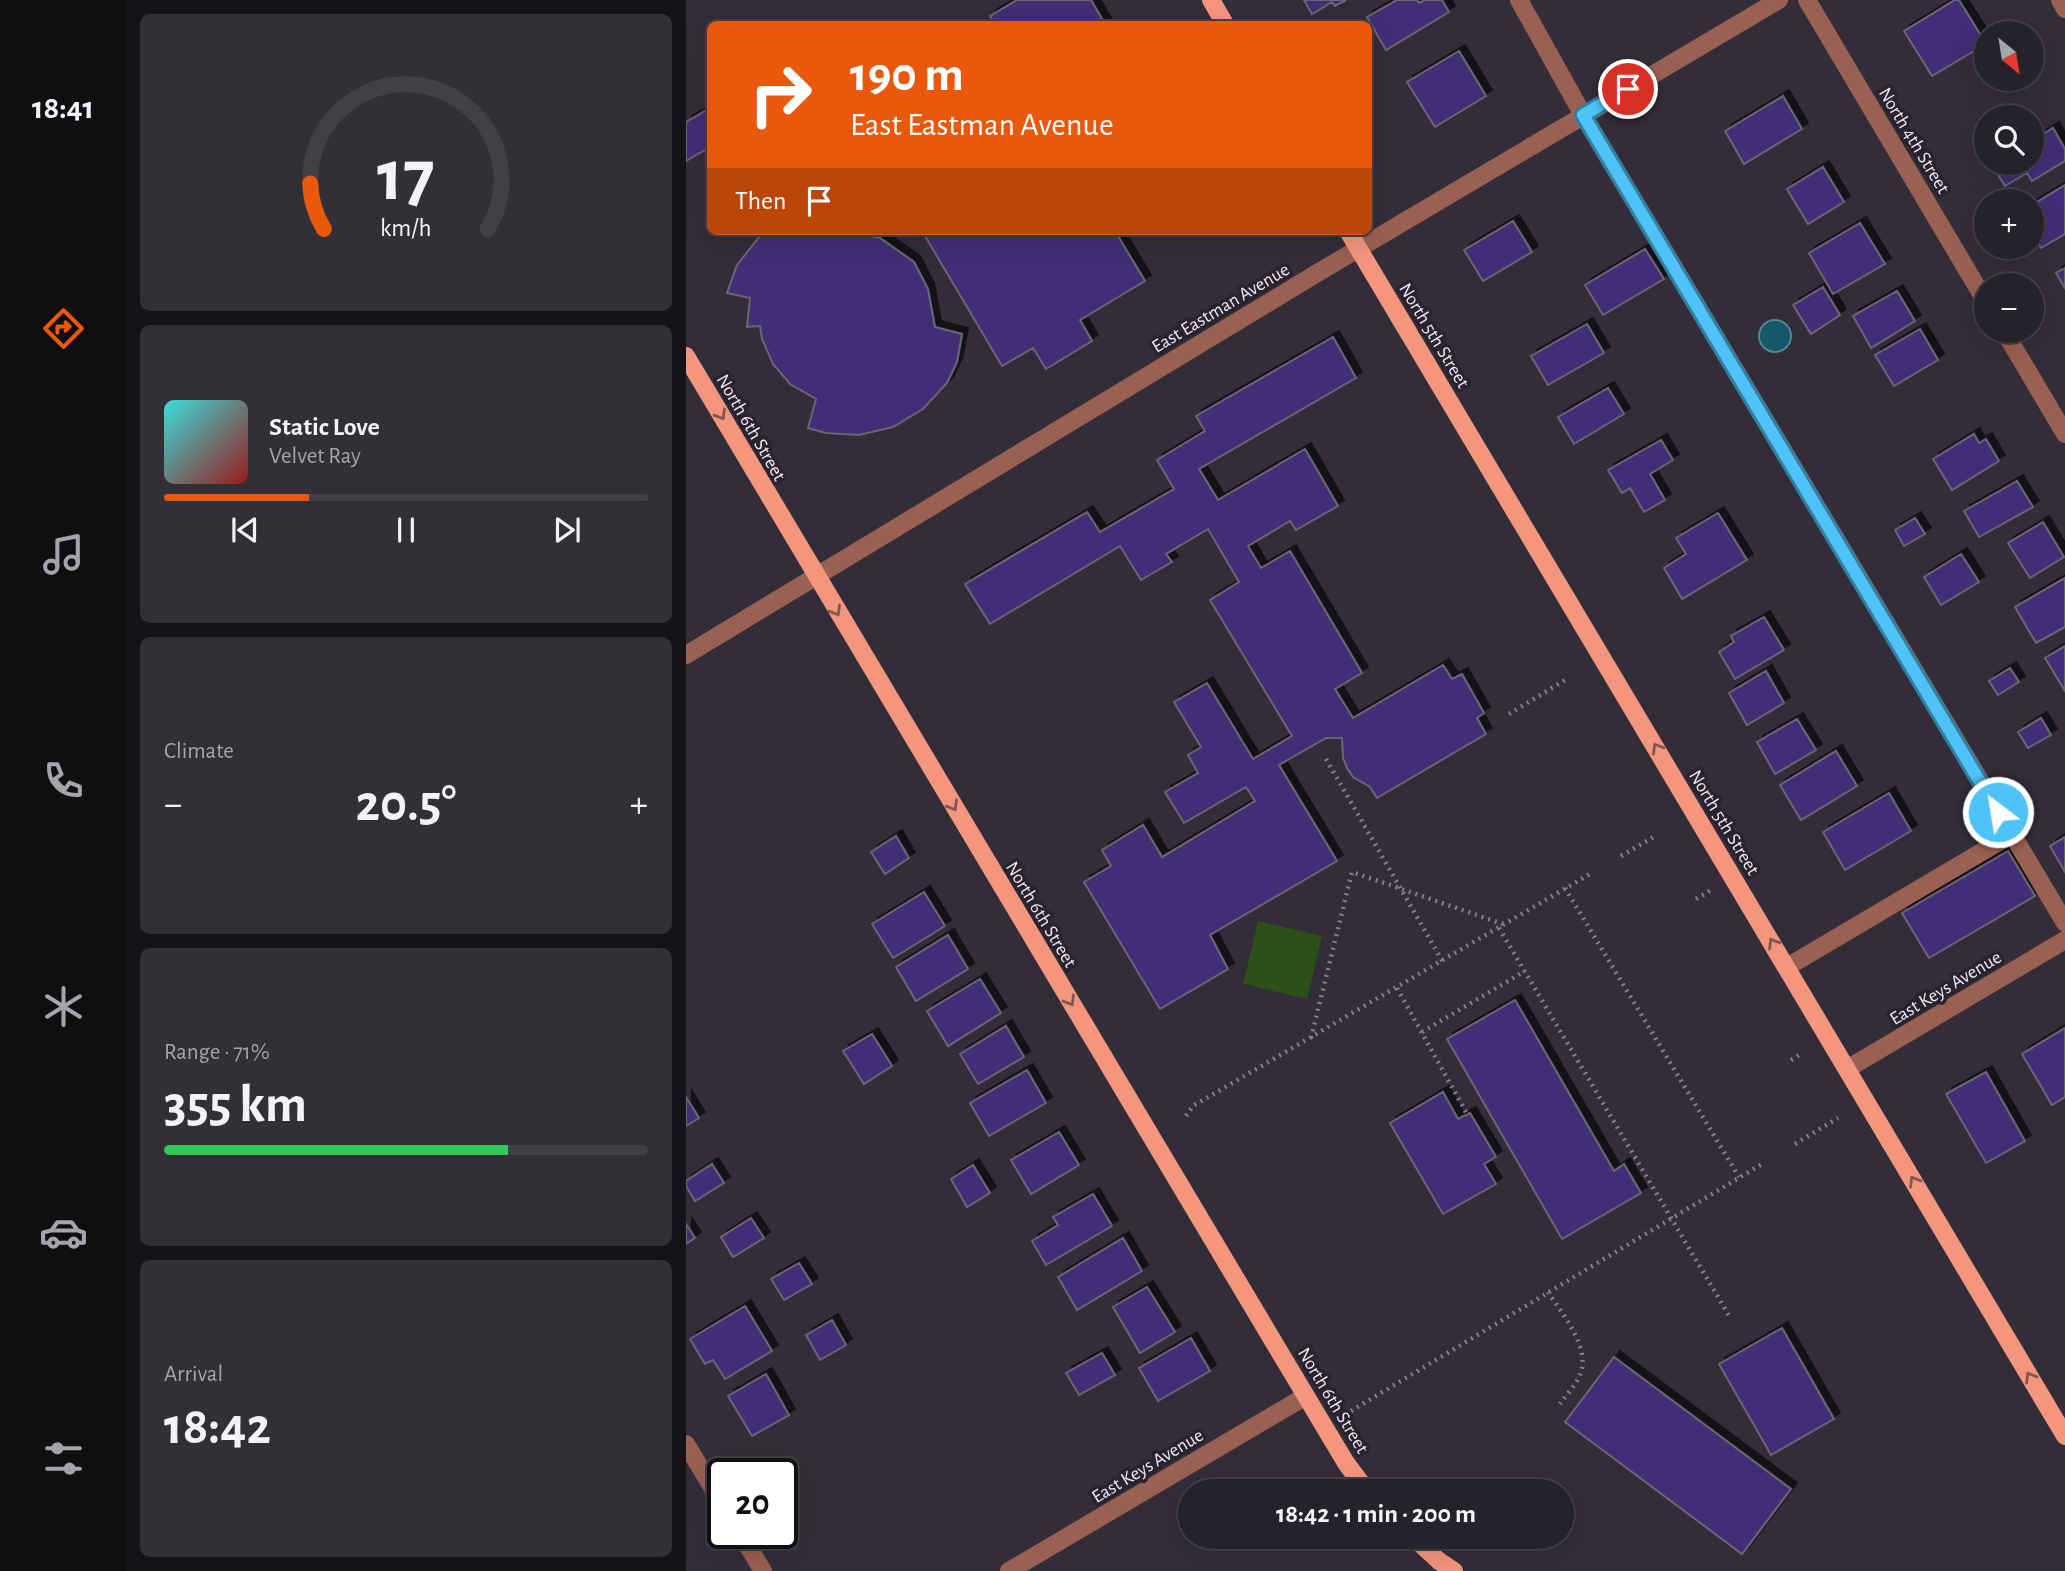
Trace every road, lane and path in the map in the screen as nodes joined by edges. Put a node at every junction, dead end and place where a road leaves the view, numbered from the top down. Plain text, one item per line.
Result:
1 (1211, 0) edge
2 (1519, 0) edge
3 (1779, 0) edge
4 (1807, 0) edge
5 (2060, 0) edge
6 (2065, 9) edge
7 (1223, 21) edge
8 (1583, 115) junction
9 (1350, 235) edge
10 (1358, 249) junction
11 (1974, 282) edge
12 (2011, 343) edge
13 (686, 356) edge
14 (2065, 435) edge
15 (815, 576) junction
16 (686, 655) edge
17 (1564, 680) dead end
18 (1509, 713) dead end
19 (1326, 759) dead end
20 (2011, 834) junction
21 (1657, 835) dead end
22 (1621, 856) dead end
23 (1590, 874) dead end
24 (1565, 888) junction
25 (1714, 888) dead end
26 (1402, 889) junction
27 (1696, 899) dead end
28 (2065, 923) edge
29 (1501, 926) junction
30 (2065, 940) edge
31 (1443, 962) junction
32 (1787, 967) junction
33 (1525, 971) junction
34 (1397, 988) junction
35 (1422, 1032) junction
36 (1311, 1038) junction
37 (1801, 1054) dead end
38 (1791, 1060) dead end
39 (1847, 1069) junction
40 (1467, 1114) dead end
41 (1186, 1116) dead end
42 (1838, 1118) dead end
43 (1794, 1144) dead end
44 (1762, 1164) dead end
45 (1739, 1177) junction
46 (1672, 1218) junction
47 (1548, 1292) junction
48 (1731, 1319) dead end
49 (1306, 1396) junction
50 (1560, 1404) dead end
51 (1351, 1411) dead end
52 (2065, 1436) edge
53 (686, 1444) edge
54 (707, 1479) edge
55 (1358, 1479) edge
56 (750, 1549) edge
57 (1426, 1549) edge
58 (763, 1571) edge
59 (1009, 1571) edge
60 (1454, 1571) edge

1 - 7 main road
2 - 8 street
3 - 8 street, East Eastman Avenue
4 - 11 street, North 4th Street
5 - 6 street
8 - 10 street, East Eastman Avenue
8 - 20 street
9 - 10 main road, North 5th Street
10 - 15 street, East Eastman Avenue
32 -> 10 main road, North 5th Street
12 - 14 street
13 -> 15 main road, North 6th Street
15 - 16 street, East Eastman Avenue
15 -> 49 main road, North 6th Street
17 - 18 path
19 - 26 path
20 - 28 street
20 - 32 street
21 - 22 path
23 - 24 path
24 - 29 path
24 - 45 path
25 - 27 path
26 - 29 path
26 - 31 path
26 - 36 path
29 - 31 path
29 - 33 path
30 - 39 street, East Keys Avenue
31 - 34 path
32 - 39 main road, North 5th Street
33 - 35 path
33 - 46 path
34 - 35 path
34 - 36 path
35 - 40 path
36 - 41 path
37 - 38 path
52 -> 39 main road, North 5th Street
42 - 43 path
44 - 45 path
45 - 46 path
46 - 47 path
46 - 48 path
47 - 50 path
47 - 51 path
49 - 55 main road, North 6th Street
49 - 59 street, East Keys Avenue
53 - 54 street
56 - 58 street
57 - 60 main road

